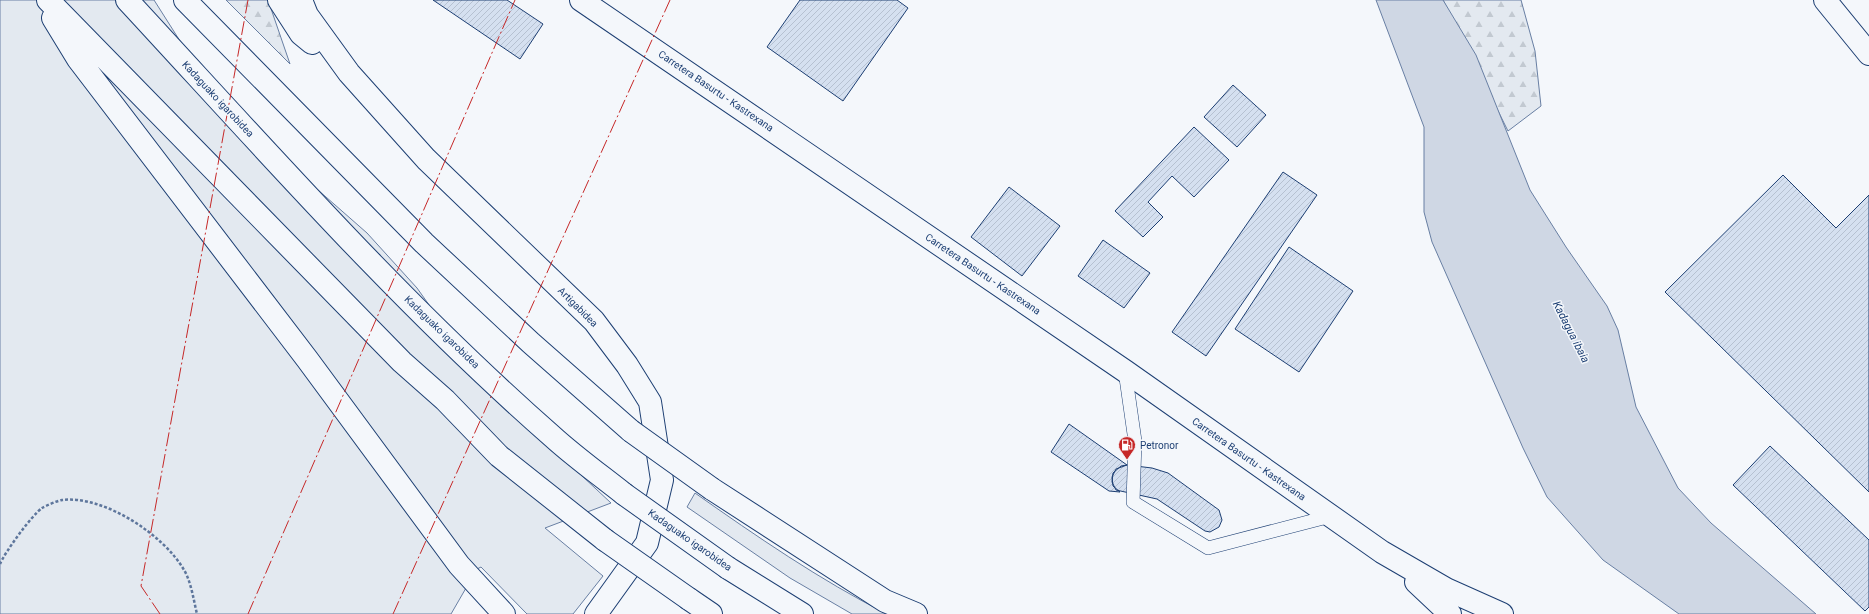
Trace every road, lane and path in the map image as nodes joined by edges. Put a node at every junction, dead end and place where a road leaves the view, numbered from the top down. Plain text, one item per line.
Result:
1 (41, 0) edge
2 (48, 0) edge
3 (127, 0) edge
4 (185, 0) edge
5 (279, 0) edge
6 (301, 0) edge
7 (581, 0) edge
8 (1825, 0) edge
9 (1869, 54) edge
10 (349, 73) junction
11 (1124, 371) junction
12 (1331, 516) junction
13 (1382, 552) junction
14 (0, 564) edge
15 (197, 614) edge
16 (504, 614) edge
17 (596, 614) edge
18 (711, 614) edge
19 (802, 614) edge
20 (916, 614) edge
21 (1450, 614) edge
22 (1502, 614) edge

1 - 16 main road
2 - 18 main road, bridge
3 - 19 main road, Kadaguako igarobidea, bridge
4 - 20 main road, bridge
5 - 10 main road
6 - 10 main road
7 - 11 main road, Carretera Basurtu - Kastrexana
8 - 9 main road
10 - 17 main road, Artigabidea
11 - 12 main road, Carretera Basurtu - Kastrexana
11 - 12 lane
12 - 13 main road, Carretera Basurtu - Kastrexana
13 - 21 main road
13 - 22 main road
14 - 15 path

